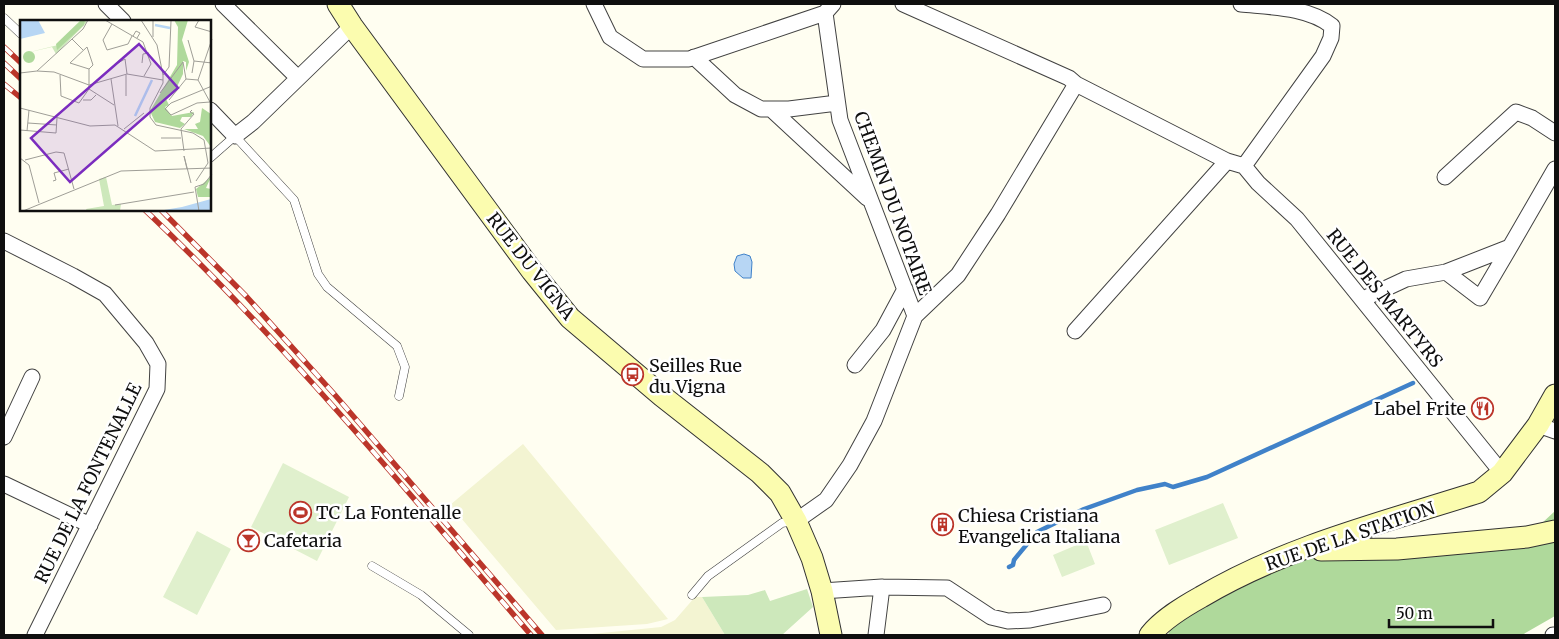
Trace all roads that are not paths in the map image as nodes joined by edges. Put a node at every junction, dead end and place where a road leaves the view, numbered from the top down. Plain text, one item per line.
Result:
1 (106, 4) edge
2 (222, 4) edge
3 (338, 4) edge
4 (594, 4) edge
5 (903, 4) edge
6 (1241, 4) edge
7 (829, 8) edge
8 (4, 18) edge
9 (122, 20) edge
10 (352, 26) junction
11 (20, 33) edge
12 (694, 57) junction
13 (298, 78) junction
14 (1076, 84) junction
15 (837, 103) junction
16 (771, 109) junction
17 (211, 111) edge
18 (1555, 133) edge
19 (235, 136) junction
20 (211, 157) edge
21 (1226, 161) junction
22 (1244, 166) junction
23 (1555, 169) edge
24 (1445, 177) dead end
25 (870, 201) junction
26 (4, 241) edge
27 (1510, 247) junction
28 (1446, 272) junction
29 (904, 289) junction
30 (1363, 299) junction
31 (915, 316) junction
32 (1075, 331) dead end
33 (854, 365) dead end
34 (32, 377) dead end
35 (1555, 395) edge
36 (399, 396) dead end
37 (1546, 428) edge
38 (4, 437) edge
39 (1502, 473) junction
40 (4, 484) edge
41 (796, 521) junction
42 (90, 525) junction
43 (1555, 531) edge
44 (1298, 550) junction
45 (372, 566) dead end
46 (882, 587) junction
47 (822, 591) junction
48 (692, 595) dead end
49 (1103, 605) dead end
50 (35, 635) edge
51 (469, 635) edge
52 (831, 635) edge
53 (876, 635) edge
54 (1150, 635) edge

1 - 9 street
2 - 13 street
3 - 10 street, RUE DU VIGNA
4 - 12 street
5 - 14 street
6 - 22 street
7 - 12 street
7 - 15 street, CHEMIN DU NOTAIRE
8 - 11 lane
10 - 13 street
10 - 41 street, RUE DU VIGNA
12 - 16 street
13 - 19 street
14 - 21 street
14 - 31 street
15 - 16 street
15 - 25 street, CHEMIN DU NOTAIRE
16 - 25 street
17 - 19 street
18 - 24 street
19 - 20 lane
19 - 36 lane
21 - 22 street
21 - 32 street
22 - 30 street, RUE DES MARTYRS
23 - 27 street
25 - 29 street, CHEMIN DU NOTAIRE
26 - 42 street, RUE DE LA FONTENALLE
27 - 28 street
27 - 28 street
28 - 30 street
29 - 31 street, CHEMIN DU NOTAIRE
29 - 33 street
30 - 39 street, RUE DES MARTYRS
31 - 41 street
34 - 38 street
35 - 37 street, RUE DE LA STATION
37 - 39 street, RUE DE LA STATION
39 - 44 street, RUE DE LA STATION
40 - 42 street
41 - 47 street, RUE DU VIGNA
41 - 48 lane
42 - 50 street, RUE DE LA FONTENALLE
43 - 44 street
44 - 54 street, RUE DE LA STATION
45 - 51 lane
46 - 47 street
46 - 49 street
46 - 53 street
47 - 52 street, RUE DU VIGNA

